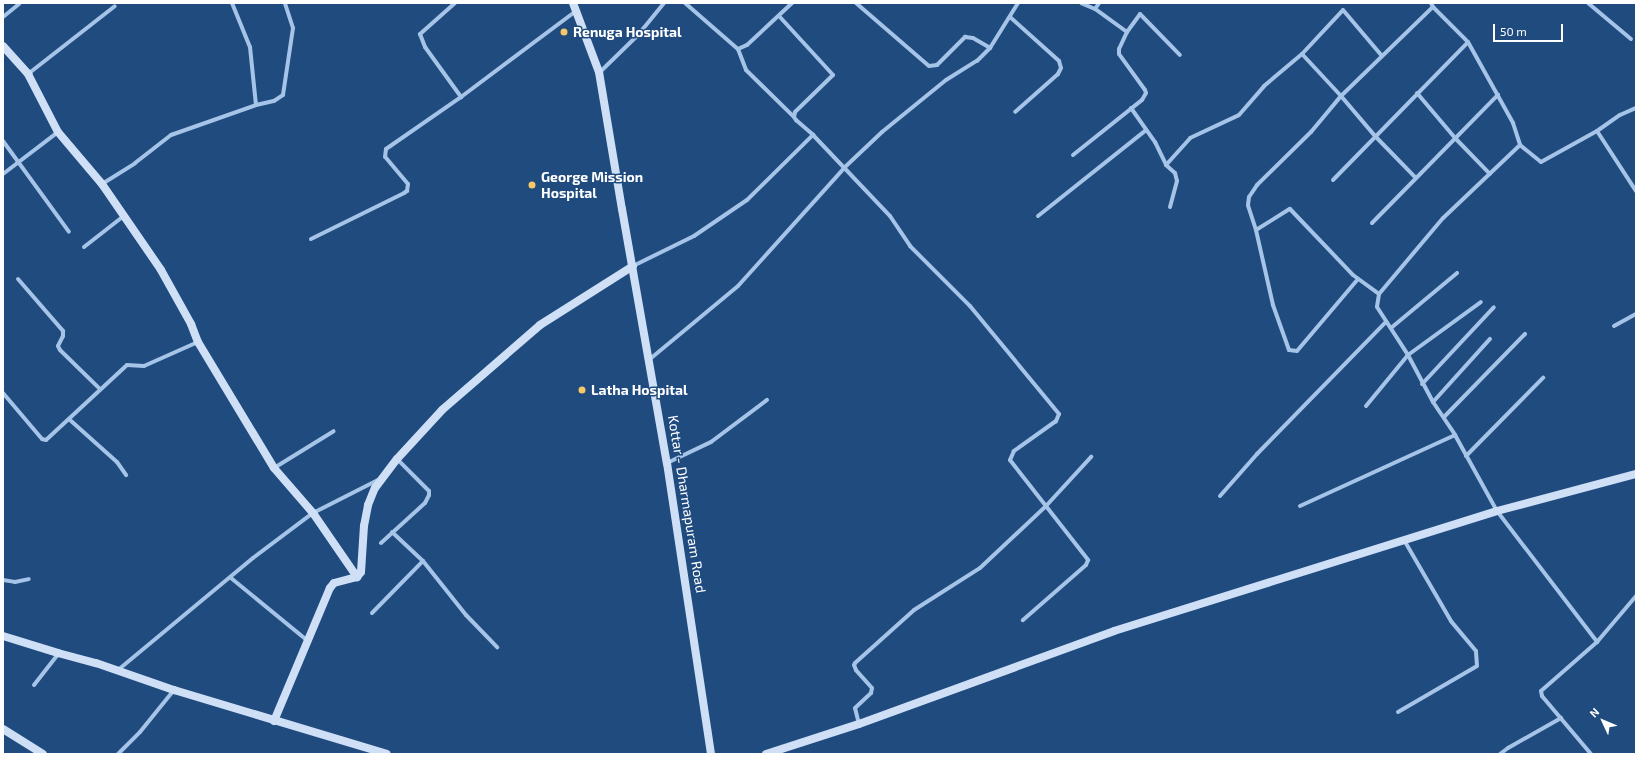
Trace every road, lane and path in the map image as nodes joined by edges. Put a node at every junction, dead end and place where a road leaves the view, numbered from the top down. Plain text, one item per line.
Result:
1 (232, 3) edge
2 (285, 3) edge
3 (455, 3) edge
4 (664, 3) edge
5 (685, 3) edge
6 (792, 3) edge
7 (856, 3) edge
8 (1018, 3) edge
9 (1081, 3) edge
10 (1099, 3) edge
11 (1588, 3) edge
12 (19, 4) edge
13 (1432, 5) edge
14 (115, 6) dead end
15 (575, 7) edge
16 (1095, 9) junction
17 (779, 16) junction
18 (3, 17) edge
19 (1010, 17) junction
20 (1127, 32) junction
21 (1631, 39) dead end
22 (1468, 42) junction
23 (3, 46) edge
24 (990, 48) junction
25 (738, 49) junction
26 (1302, 54) junction
27 (1180, 55) dead end
28 (1382, 56) junction
29 (600, 72) junction
30 (28, 74) junction
31 (1416, 93) junction
32 (1498, 95) junction
33 (1341, 96) junction
34 (461, 97) junction
35 (256, 105) junction
36 (1132, 108) junction
37 (1636, 108) edge
38 (1015, 112) dead end
39 (794, 117) junction
40 (1146, 130) junction
41 (1597, 131) junction
42 (58, 132) junction
43 (813, 134) junction
44 (1375, 136) junction
45 (1455, 138) junction
46 (3, 141) edge
47 (1520, 145) junction
48 (1073, 155) dead end
49 (19, 163) junction
50 (1166, 165) junction
51 (845, 167) junction
52 (3, 174) edge
53 (1490, 174) junction
54 (1415, 177) junction
55 (1334, 180) dead end
56 (102, 184) junction
57 (1636, 191) edge
58 (1170, 207) dead end
59 (125, 215) junction
60 (1038, 216) dead end
61 (1372, 223) dead end
62 (1256, 230) junction
63 (69, 232) dead end
64 (312, 239) dead end
65 (84, 248) dead end
66 (633, 266) junction
67 (1458, 273) dead end
68 (18, 279) dead end
69 (1358, 279) junction
70 (1379, 294) junction
71 (1480, 302) dead end
72 (1494, 307) dead end
73 (1636, 314) edge
74 (1386, 322) junction
75 (1614, 326) dead end
76 (1390, 328) junction
77 (1525, 334) dead end
78 (1490, 339) dead end
79 (198, 342) junction
80 (1408, 355) junction
81 (650, 359) junction
82 (1543, 378) dead end
83 (1422, 384) junction
84 (100, 389) junction
85 (3, 393) edge
86 (767, 400) dead end
87 (1433, 402) junction
88 (1366, 406) dead end
89 (1444, 417) junction
90 (70, 420) junction
91 (334, 431) dead end
92 (1455, 435) junction
93 (1466, 456) junction
94 (1092, 457) dead end
95 (397, 459) junction
96 (667, 463) junction
97 (274, 468) junction
98 (1636, 474) edge
99 (126, 475) dead end
100 (384, 477) junction
101 (1220, 496) dead end
102 (1046, 506) junction
103 (1300, 506) dead end
104 (1496, 511) junction
105 (313, 513) junction
106 (392, 532) junction
107 (1403, 540) junction
108 (381, 543) dead end
109 (423, 561) junction
110 (357, 577) junction
111 (231, 578) junction
112 (29, 579) dead end
113 (3, 580) edge
114 (1636, 596) edge
115 (372, 613) dead end
116 (1023, 620) dead end
117 (3, 636) edge
118 (308, 641) junction
119 (1597, 642) junction
120 (497, 647) dead end
121 (58, 653) junction
122 (118, 670) junction
123 (34, 685) dead end
124 (174, 690) junction
125 (1398, 712) dead end
126 (1561, 718) junction
127 (274, 721) junction
128 (859, 724) junction
129 (3, 729) edge
130 (43, 754) edge
131 (118, 754) edge
132 (387, 754) edge
133 (711, 754) edge
134 (766, 754) edge
135 (1500, 754) edge
136 (1591, 754) edge

1 - 35 street
2 - 35 street
3 - 34 street
4 - 29 street
5 - 25 street
6 - 17 street
7 - 24 street
8 - 19 street
9 - 16 street
10 - 16 street
11 - 21 street
12 - 18 street
13 - 22 street
13 - 28 street
14 - 30 street
15 - 29 street, Kottar - Dharmapuram Road
15 - 34 street
16 - 20 street
17 - 25 street
17 - 39 street
19 - 24 street
19 - 38 street
20 - 27 street
20 - 36 street
22 - 31 street
22 - 32 street
23 - 30 street
24 - 51 street
25 - 39 street
26 - 28 street
26 - 33 street
26 - 50 street
28 - 33 street
29 - 66 street, Kottar - Dharmapuram Road
30 - 42 street
31 - 44 street
31 - 45 street
32 - 45 street
32 - 47 street
33 - 44 street
33 - 62 street
34 - 64 street
35 - 56 street
36 - 40 street
36 - 48 street
37 - 41 street
39 - 43 street
40 - 50 street
40 - 60 street
41 - 47 street
41 - 57 street
42 - 49 street
42 - 56 street
43 - 51 street
43 - 66 street
44 - 54 street
44 - 55 street
45 - 53 street
45 - 54 street
46 - 49 street
47 - 53 street
49 - 52 street
49 - 63 street
50 - 58 street
51 - 81 street
51 - 102 street
53 - 70 street
54 - 61 street
56 - 59 street
59 - 65 street
59 - 79 street
62 - 69 street
62 - 69 street
66 - 81 street, Kottar - Dharmapuram Road
66 - 95 street
67 - 76 street
68 - 84 street
69 - 70 street
70 - 74 street
71 - 80 street
72 - 83 street
73 - 75 street
74 - 76 street
74 - 101 street
76 - 80 street
77 - 89 street
78 - 87 street
79 - 84 street
79 - 97 street
80 - 83 street
80 - 88 street
81 - 96 street, Kottar - Dharmapuram Road
82 - 93 street
83 - 87 street
84 - 90 street
85 - 90 street
86 - 96 street
87 - 89 street
89 - 92 street
90 - 99 street
91 - 97 street
92 - 93 street
92 - 103 street
93 - 104 street
94 - 102 street
95 - 100 street
95 - 106 street
96 - 133 street, Kottar - Dharmapuram Road
97 - 105 street
98 - 104 street
100 - 105 street
100 - 110 street
102 - 116 street
102 - 128 street
104 - 107 street
104 - 119 street
105 - 110 street
105 - 111 street
106 - 108 street
106 - 109 street
107 - 125 street
107 - 128 street
109 - 115 street
109 - 120 street
110 - 118 street
111 - 118 street
111 - 122 street
112 - 113 street
114 - 119 street
117 - 121 street
118 - 127 street
119 - 126 street
121 - 122 street
121 - 123 street
122 - 124 street
124 - 127 street
124 - 131 street
126 - 135 street
126 - 136 street
127 - 132 street
128 - 134 street
129 - 130 street

